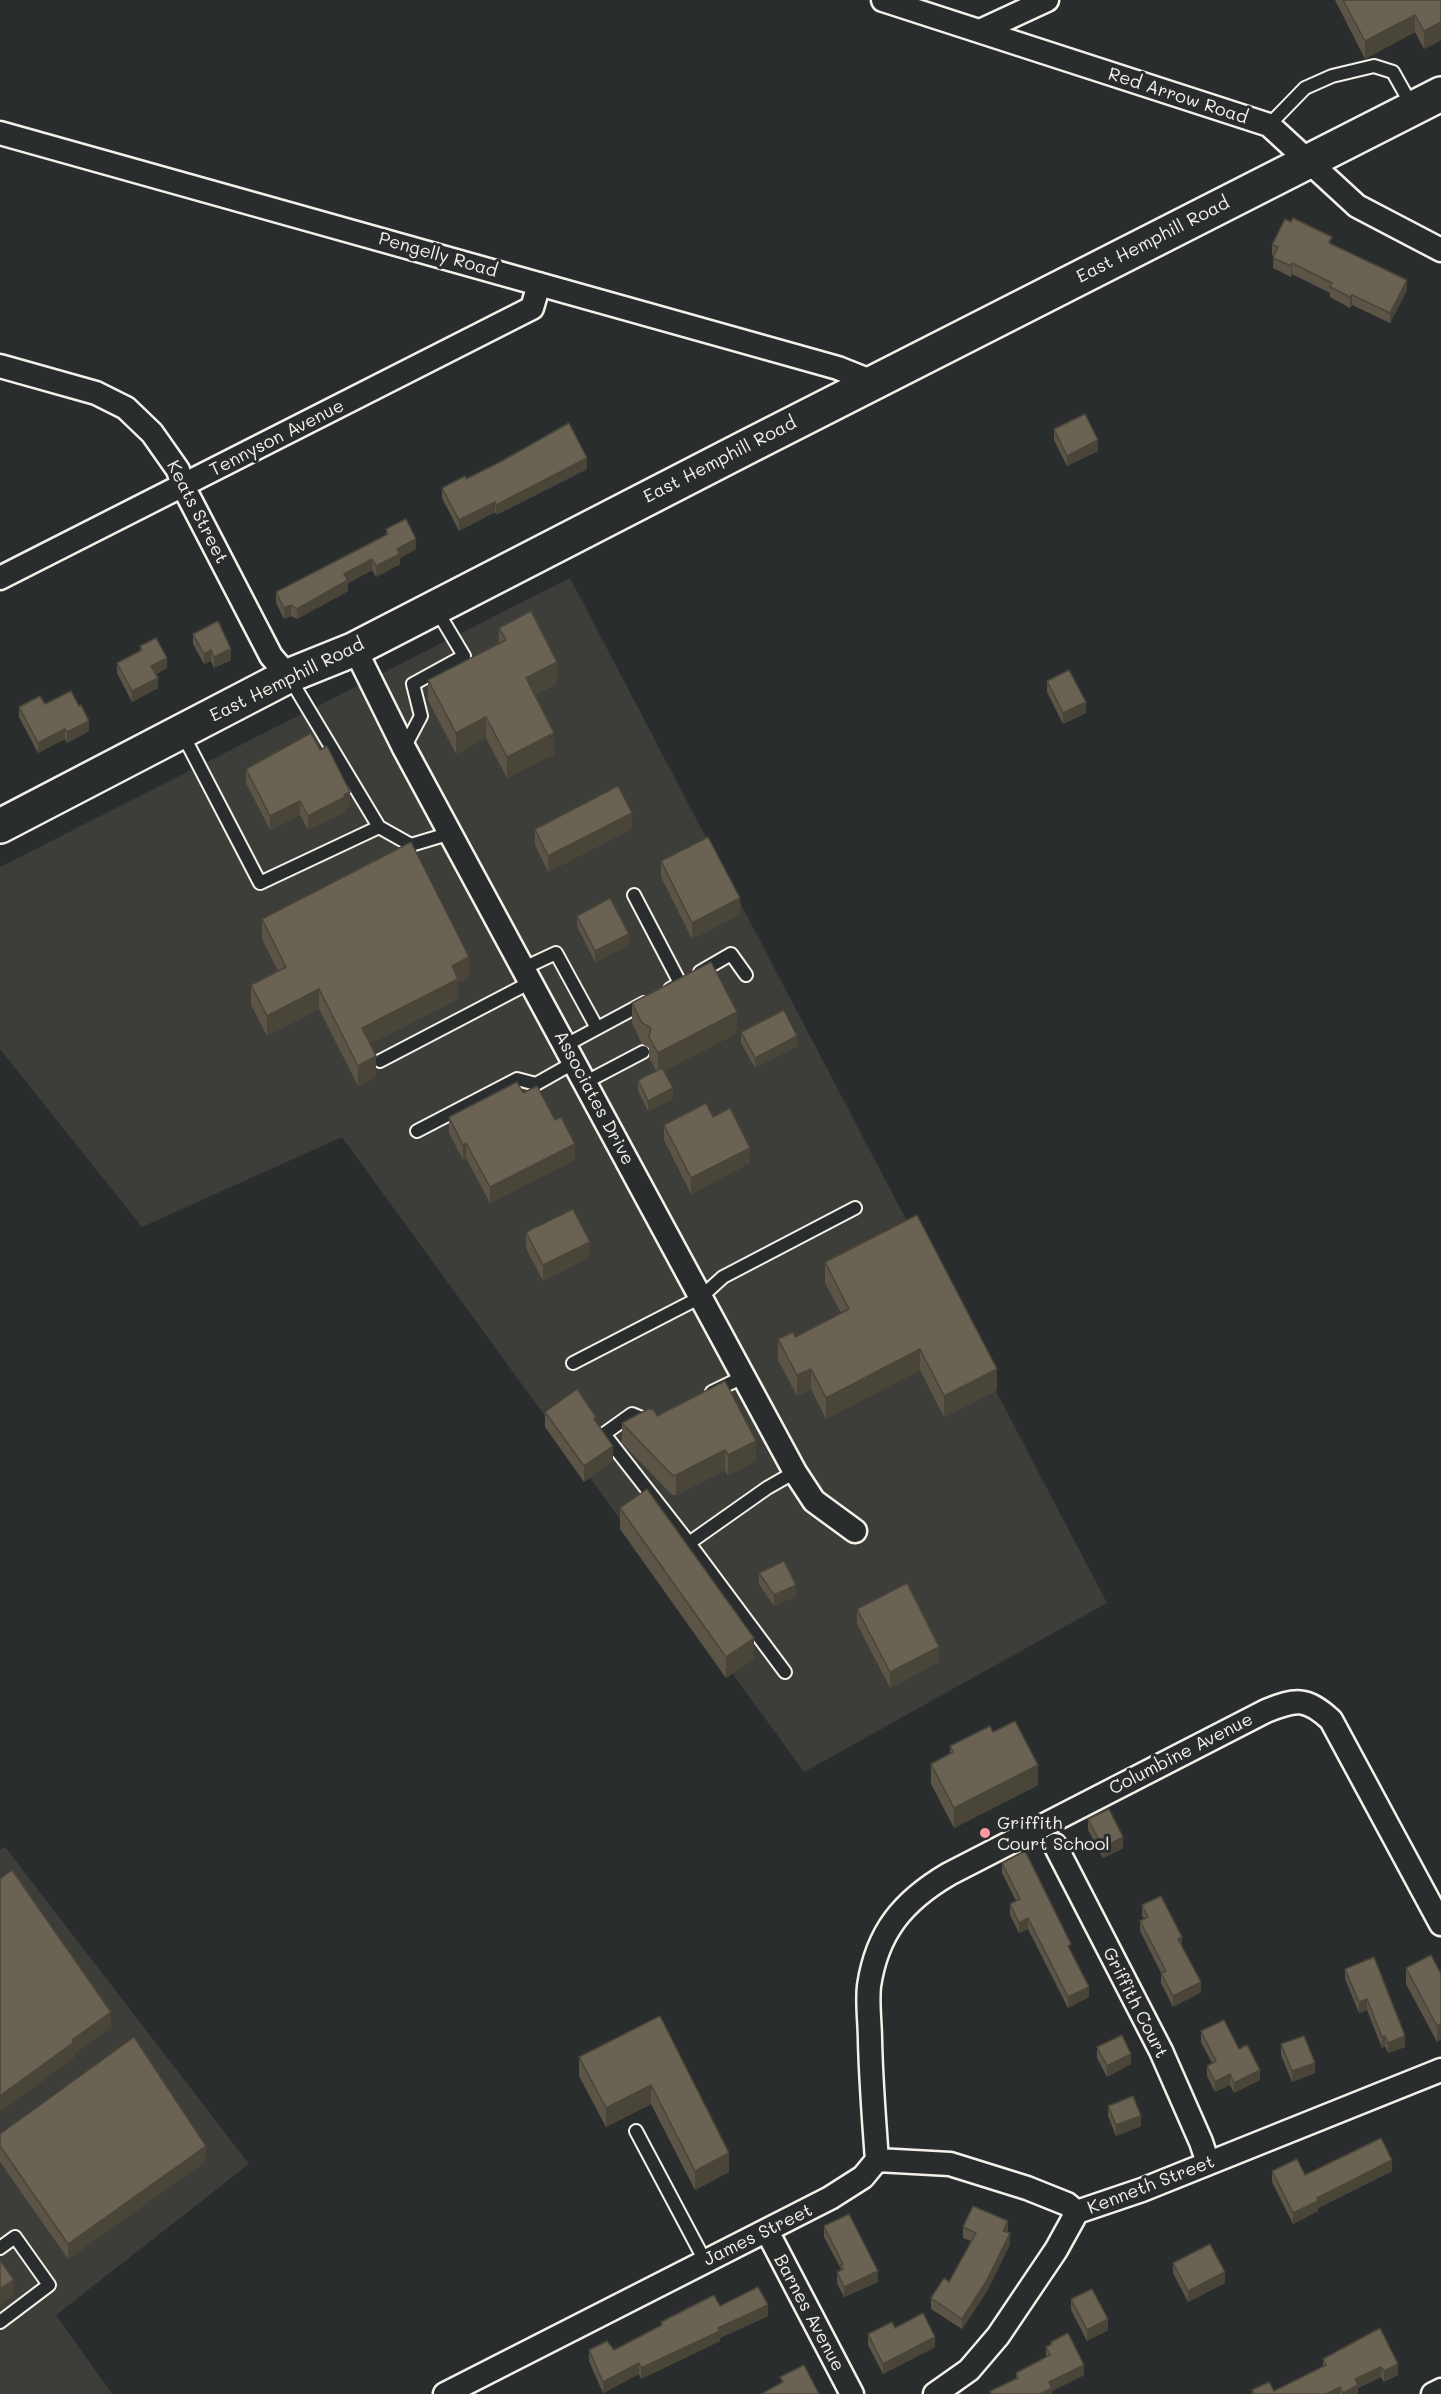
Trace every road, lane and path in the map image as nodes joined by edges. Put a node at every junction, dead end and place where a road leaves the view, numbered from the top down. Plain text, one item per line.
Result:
1 (883, 0) edge
2 (1047, 0) edge
3 (980, 31) junction
4 (1427, 101) edge
5 (1269, 125) junction
6 (0, 133) edge
7 (1307, 162) junction
8 (1441, 250) edge
9 (539, 284) junction
10 (0, 366) edge
11 (873, 382) junction
12 (183, 486) junction
13 (0, 578) edge
14 (436, 607) junction
15 (355, 649) junction
16 (288, 676) junction
17 (182, 732) junction
18 (404, 748) junction
19 (0, 826) edge
20 (379, 827) junction
21 (451, 833) junction
22 (634, 895) dead end
23 (527, 975) junction
24 (746, 975) dead end
25 (680, 983) junction
26 (597, 1028) junction
27 (643, 1052) dead end
28 (570, 1054) junction
29 (380, 1061) dead end
30 (586, 1082) junction
31 (417, 1131) dead end
32 (855, 1208) dead end
33 (701, 1297) junction
34 (573, 1363) dead end
35 (743, 1377) junction
36 (703, 1397) edge
37 (663, 1418) edge
38 (795, 1472) junction
39 (855, 1531) dead end
40 (688, 1543) junction
41 (784, 1672) dead end
42 (1055, 1845) dead end
43 (1441, 1924) edge
44 (1441, 2070) edge
45 (636, 2131) dead end
46 (877, 2160) junction
47 (1208, 2163) junction
48 (1077, 2212) junction
49 (767, 2231) junction
50 (0, 2248) edge
51 (705, 2261) junction
52 (0, 2322) edge
53 (1441, 2390) edge
54 (444, 2394) edge
55 (852, 2394) edge
56 (935, 2394) edge
57 (1433, 2394) edge

1 - 3 street, Red Arrow Road
2 - 3 street
3 - 5 street, Red Arrow Road
4 - 5 lane
4 - 7 street, East Hemphill Road
5 - 7 street, Red Arrow Road
6 - 9 street, Pengelly Road
7 - 8 street, Red Arrow Road
7 - 11 street, East Hemphill Road
9 - 11 street, Pengelly Road
9 - 12 street, Tennyson Avenue
10 - 12 street, Keats Street
11 - 14 street, East Hemphill Road
12 - 13 street, Tennyson Avenue
12 - 16 street, Keats Street
14 - 15 street, East Hemphill Road
14 - 18 lane
15 - 16 street, East Hemphill Road
15 - 18 street, Associates Drive
16 - 17 street, East Hemphill Road
16 - 20 lane
17 - 19 street, East Hemphill Road
17 - 20 lane
18 - 21 street, Associates Drive
20 - 21 lane
21 - 23 street, Associates Drive
22 - 25 lane
23 - 26 lane
23 - 28 street, Associates Drive
23 - 29 lane
24 - 25 lane
25 - 26 lane
26 - 28 lane
27 - 30 lane
28 - 30 street, Associates Drive
28 - 31 lane
30 - 33 street, Associates Drive
32 - 33 lane
33 - 34 lane
33 - 35 street, Associates Drive
35 - 36 lane
35 - 38 street, Associates Drive
37 - 40 lane
38 - 39 street, Associates Drive
38 - 40 lane
40 - 41 lane
42 - 47 street, Griffith Court
43 - 46 street, Columbine Avenue
44 - 47 street, Kenneth Street
45 - 51 lane
46 - 48 street
46 - 49 street, James Street
47 - 48 street, Kenneth Street
48 - 56 street, Kenneth Street
49 - 51 street, James Street
49 - 55 street, Barnes Avenue
50 - 52 lane
51 - 54 street, James Street
53 - 57 street

